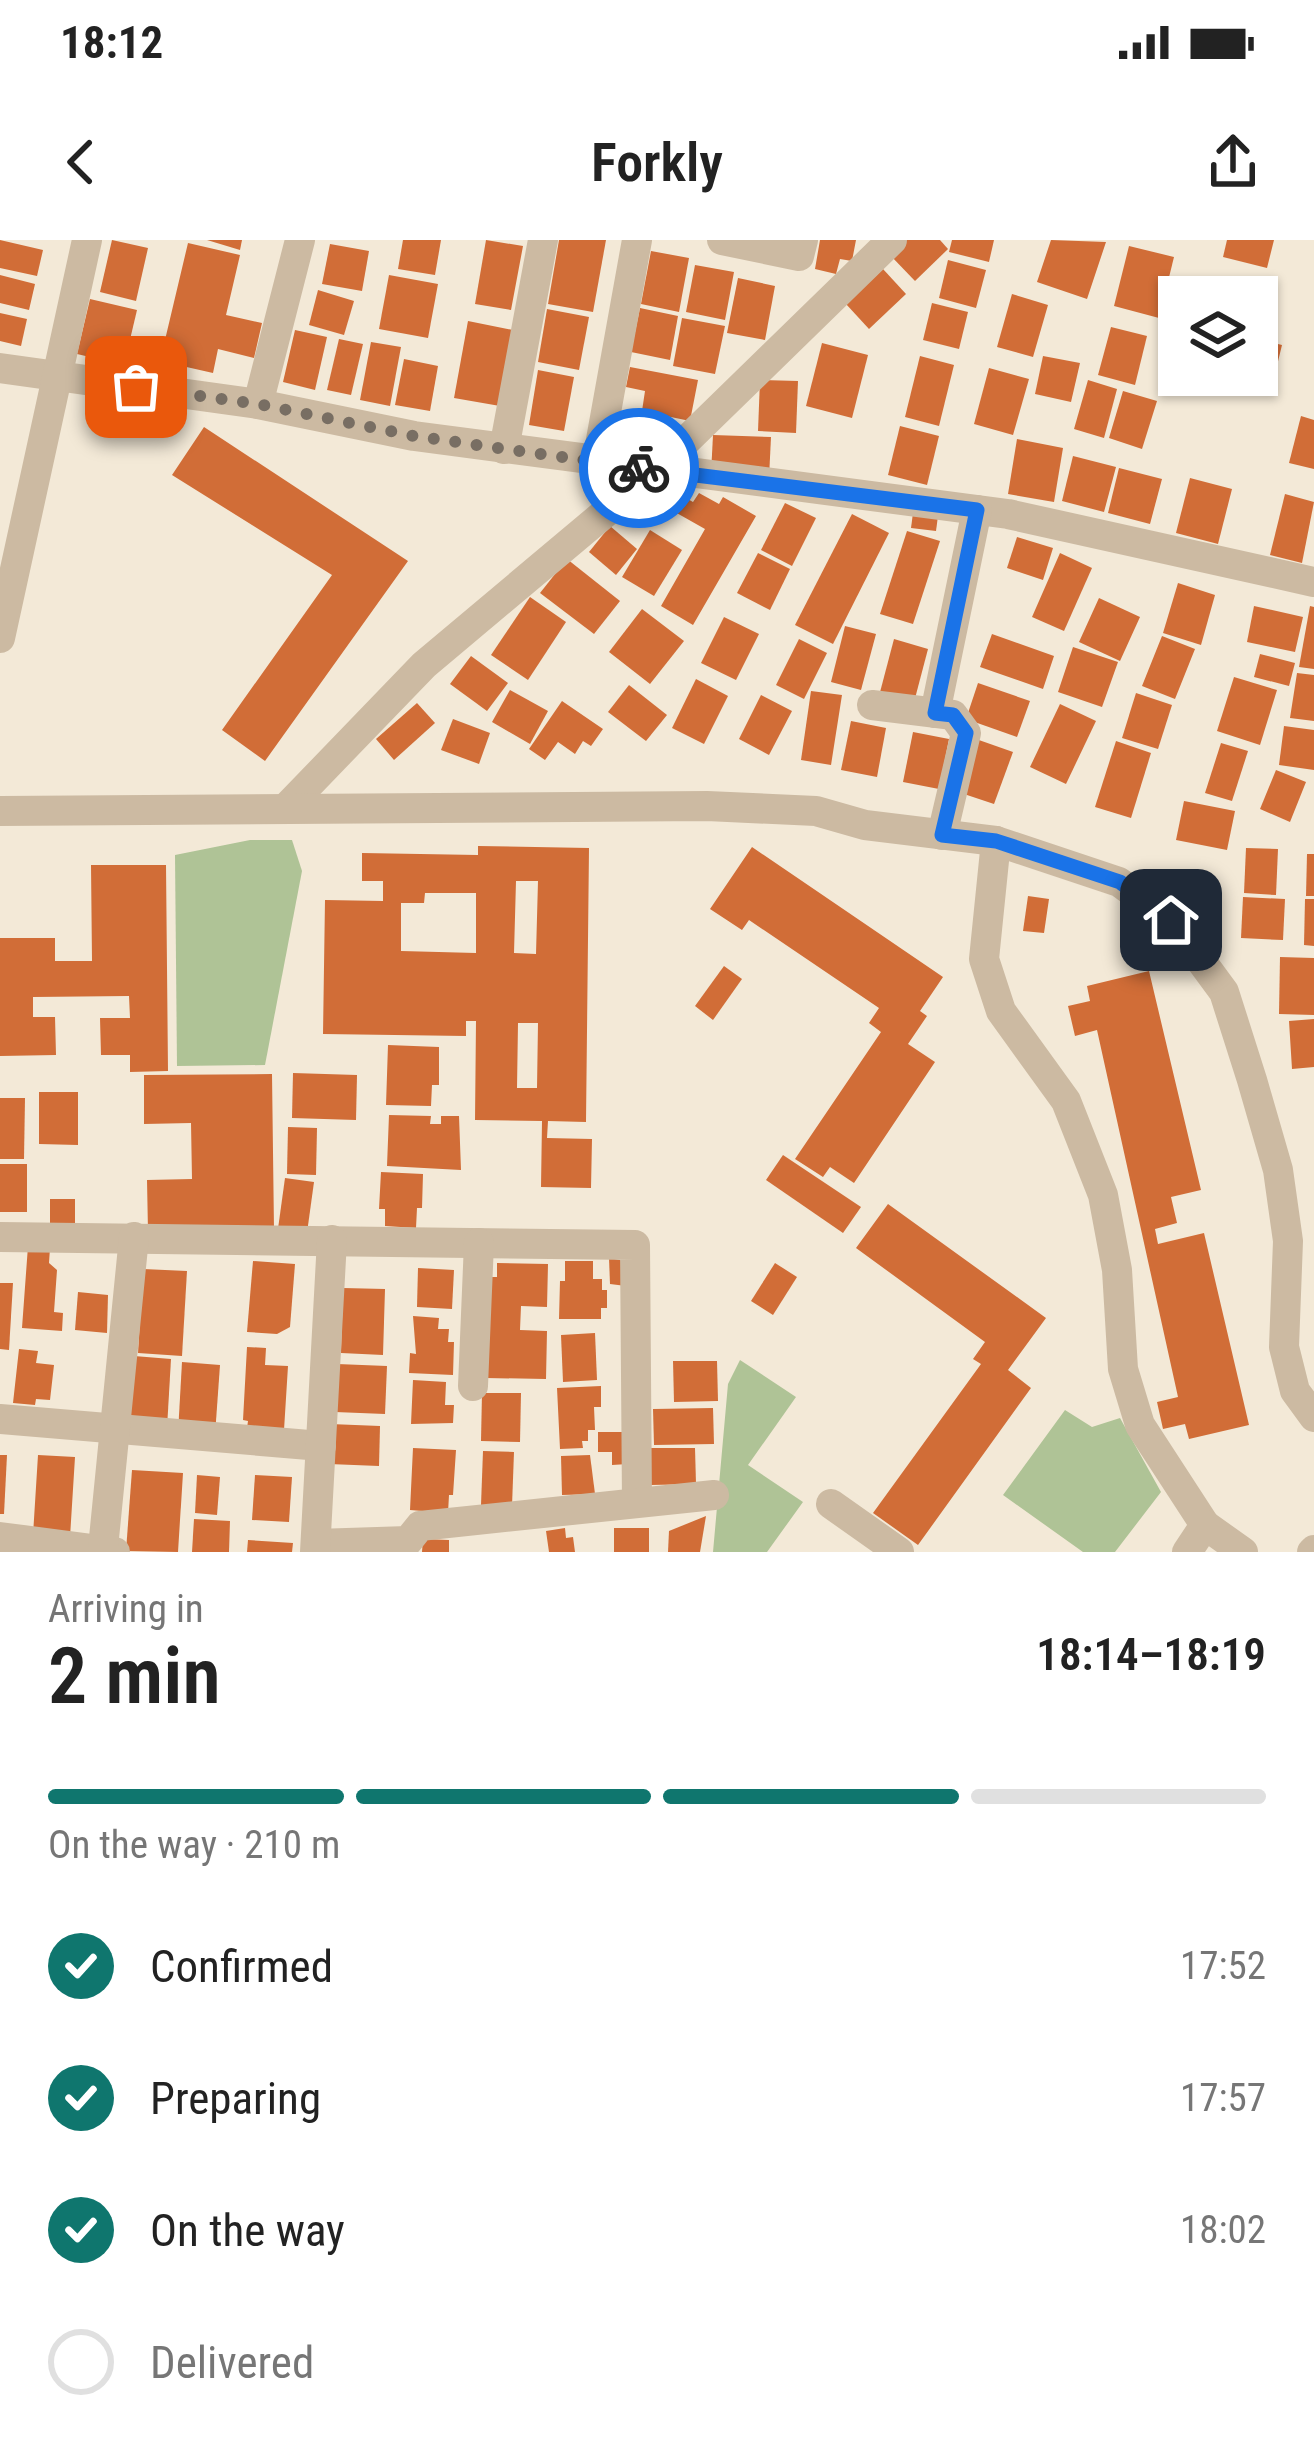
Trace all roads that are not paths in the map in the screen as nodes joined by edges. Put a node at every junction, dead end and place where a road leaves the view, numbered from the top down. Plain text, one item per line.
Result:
1 (87, 240) edge
2 (300, 240) edge
3 (544, 240) edge
4 (638, 240) edge
5 (722, 240) edge
6 (803, 240) edge
7 (892, 240) edge
8 (0, 368) edge
9 (55, 376) junction
10 (258, 404) junction
11 (504, 449) junction
12 (597, 462) junction
13 (655, 470) junction
14 (977, 510) junction
15 (1314, 582) edge
16 (0, 638) edge
17 (872, 705) dead end
18 (935, 713) junction
19 (286, 809) junction
20 (0, 811) edge
21 (942, 835) junction
22 (996, 841) junction
23 (0, 1237) edge
24 (134, 1237) junction
25 (332, 1240) junction
26 (479, 1243) junction
27 (473, 1386) dead end
28 (1314, 1417) edge
29 (0, 1419) edge
30 (115, 1429) junction
31 (321, 1446) junction
32 (714, 1495) dead end
33 (637, 1502) junction
34 (831, 1504) dead end
35 (1205, 1525) junction
36 (0, 1537) edge
37 (315, 1548) edge
38 (109, 1550) edge
39 (899, 1552) edge
40 (1187, 1552) edge
41 (1243, 1552) edge

1 - 9 street
2 - 10 street
3 - 11 street
4 - 12 street
5 - 6 street
7 - 13 street
8 - 9 street
9 - 10 street
9 - 16 street
10 - 11 street
11 - 12 street
12 - 13 street
13 - 14 street
13 - 19 street
14 - 15 street
14 - 18 street
17 - 18 street
18 - 21 street
19 - 20 street
19 - 21 street
21 - 22 street
22 - 28 street
22 - 35 street
23 - 24 street
24 - 25 street
24 - 30 street
25 - 26 street
25 - 31 street
26 - 27 street
26 - 33 street
29 - 30 street
30 - 31 street
30 - 38 street
31 - 37 street
32 - 33 street
33 - 37 street
34 - 39 street
35 - 40 street
35 - 41 street
36 - 38 street

